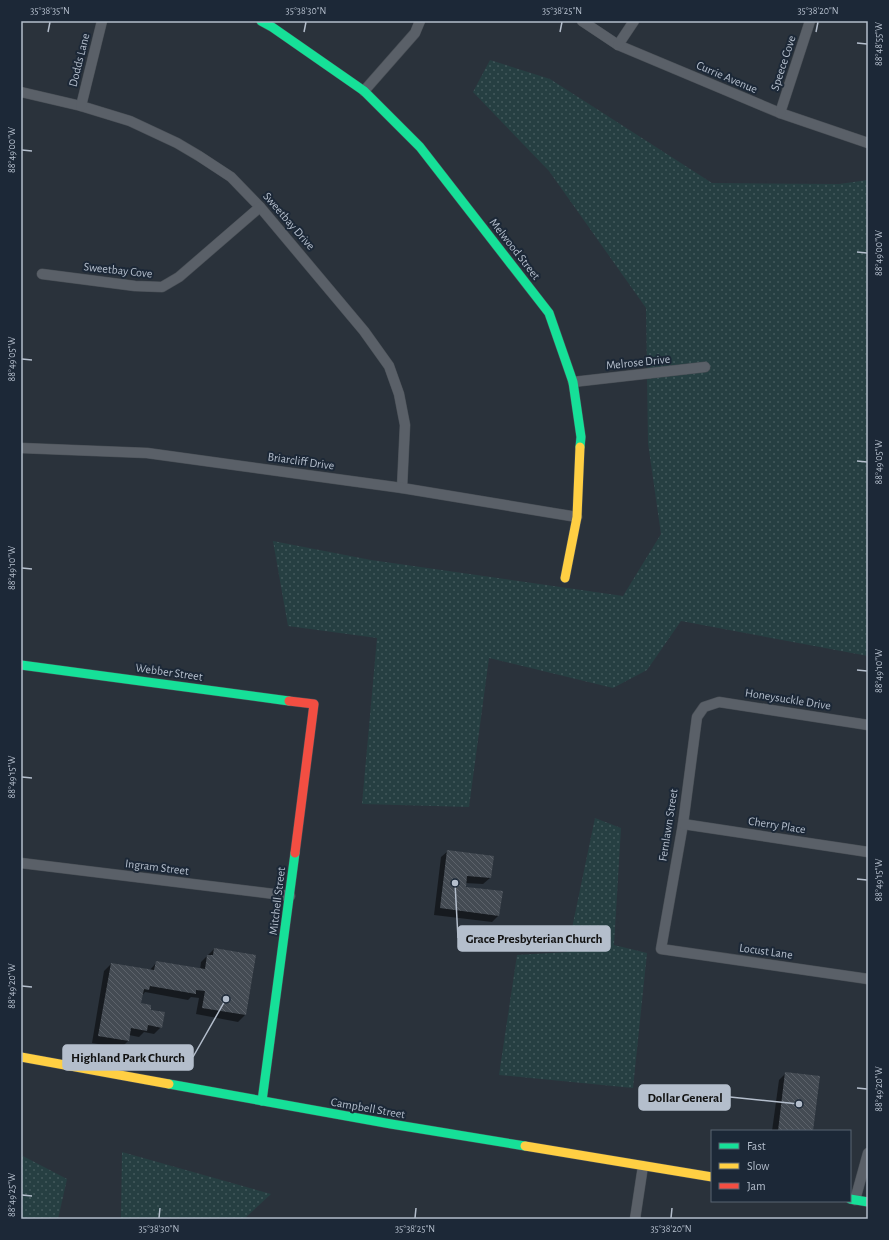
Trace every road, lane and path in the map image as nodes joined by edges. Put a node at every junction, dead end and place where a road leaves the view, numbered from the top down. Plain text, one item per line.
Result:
1 (102, 21) edge
2 (261, 21) edge
3 (420, 21) edge
4 (582, 21) edge
5 (634, 21) edge
6 (810, 21) edge
7 (618, 45) junction
8 (364, 91) junction
9 (21, 92) edge
10 (81, 106) junction
11 (780, 113) junction
12 (868, 143) edge
13 (260, 207) junction
14 (42, 274) dead end
15 (705, 368) dead end
16 (574, 382) junction
17 (21, 448) edge
18 (402, 488) junction
19 (577, 517) junction
20 (565, 578) dead end
21 (21, 665) edge
22 (314, 704) joint
23 (704, 707) joint
24 (868, 725) edge
25 (683, 824) junction
26 (868, 852) edge
27 (21, 864) edge
28 (290, 896) junction
29 (661, 949) joint
30 (868, 979) edge
31 (21, 1057) edge
32 (262, 1101) junction
33 (868, 1153) edge
34 (643, 1166) junction
35 (711, 1177) edge
36 (852, 1199) edge
37 (868, 1202) edge
38 (635, 1219) edge

1 - 10 street, Dodds Lane
2 - 8 street, Melwood Street
3 - 8 street
4 - 7 street, Currie Avenue
5 - 7 street
6 - 11 street, Speece Cove
7 - 11 street, Currie Avenue
8 - 16 street, Melwood Street
9 - 10 street, Sweetbay Drive
10 - 13 street, Sweetbay Drive
11 - 12 street, Currie Avenue
13 - 14 street, Sweetbay Cove
13 - 18 street, Sweetbay Drive
15 - 16 street, Melrose Drive
16 - 19 street, Melwood Street
17 - 18 street, Briarcliff Drive
18 - 19 street, Briarcliff Drive
19 - 20 street, Melwood Street
21 - 22 street, Webber Street
22 - 28 street, Mitchell Street
23 - 24 street, Honeysuckle Drive
23 - 25 street, Fernlawn Street
25 - 26 street, Cherry Place
25 - 29 street, Fernlawn Street
27 - 28 street, Ingram Street
28 - 32 street, Mitchell Street
29 - 30 street, Locust Lane
31 - 32 street, Campbell Street
32 - 34 street, Campbell Street
33 - 36 street
34 - 35 street, Campbell Street
34 - 38 street
36 - 37 street

